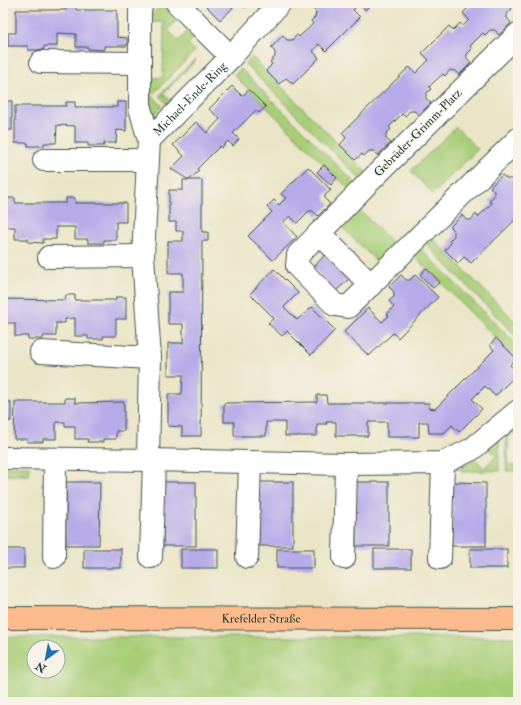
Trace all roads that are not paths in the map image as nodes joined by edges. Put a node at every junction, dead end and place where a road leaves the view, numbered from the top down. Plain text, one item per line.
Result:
1 (142, 3) edge
2 (177, 3) edge
3 (280, 3) edge
4 (518, 34) edge
5 (231, 57) junction
6 (41, 62) dead end
7 (140, 63) junction
8 (518, 139) edge
9 (148, 150) junction
10 (44, 160) dead end
11 (319, 233) junction
12 (143, 256) junction
13 (48, 257) dead end
14 (371, 285) junction
15 (42, 352) dead end
16 (150, 358) junction
17 (518, 411) edge
18 (3, 458) edge
19 (55, 459) junction
20 (151, 460) junction
21 (250, 463) junction
22 (442, 463) junction
23 (346, 464) junction
24 (54, 557) dead end
25 (151, 557) dead end
26 (247, 558) dead end
27 (344, 558) dead end
28 (440, 558) dead end
29 (3, 618) edge
30 (518, 619) edge

1 - 7 street, Michael-Ende-Ring
2 - 5 street, Michael-Ende-Ring
3 - 5 street, Michael-Ende-Ring
4 - 11 street, Gebrüder-Grimm-Platz
5 - 9 street, Michael-Ende-Ring
6 - 7 street
7 - 9 street, Michael-Ende-Ring
8 - 14 street, Gebrüder-Grimm-Platz
9 - 10 street
9 - 12 street, Michael-Ende-Ring
11 - 14 street
11 - 14 street, Gebrüder-Grimm-Platz
12 - 13 street
12 - 16 street, Michael-Ende-Ring
15 - 16 street
16 - 20 street, Michael-Ende-Ring
17 - 22 street
18 - 19 street
19 - 20 street
19 - 24 street
20 - 21 street
20 - 25 street, Michael-Ende-Ring
21 - 23 street
21 - 26 street
22 - 23 street
22 - 28 street
23 - 27 street
29 - 30 main road, Krefelder Straße

